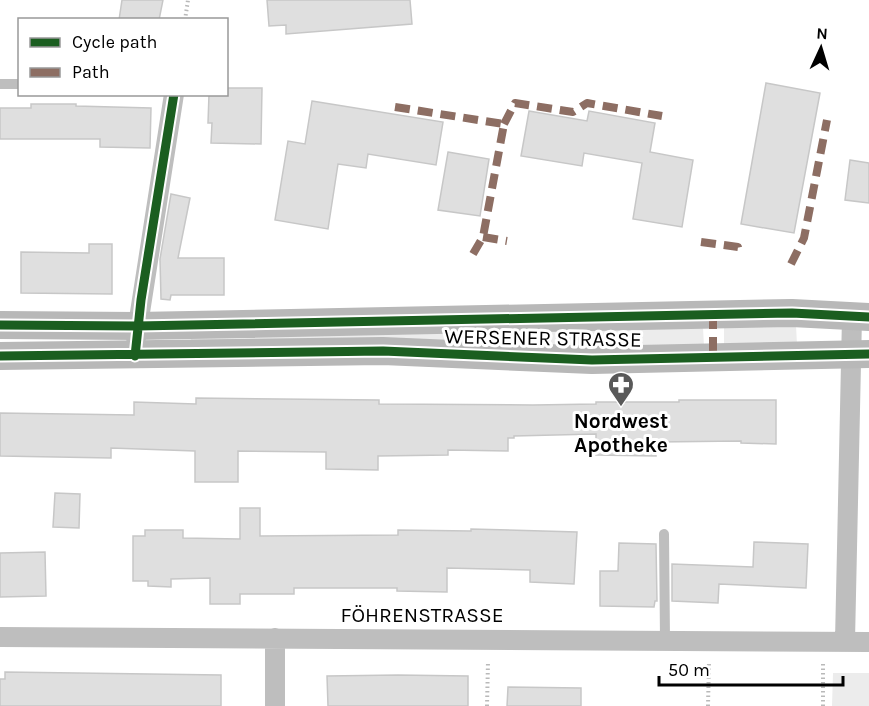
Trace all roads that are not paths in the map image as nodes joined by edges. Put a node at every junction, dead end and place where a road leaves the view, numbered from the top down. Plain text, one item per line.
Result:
1 (0, 84) edge
2 (18, 84) edge
3 (174, 96) edge
4 (860, 317) edge
5 (0, 325) edge
6 (137, 326) junction
7 (860, 355) edge
8 (0, 356) edge
9 (135, 356) junction
10 (664, 534) dead end
11 (0, 637) edge
12 (275, 638) junction
13 (665, 640) junction
14 (844, 641) junction
15 (869, 642) edge
16 (275, 706) edge

1 - 2 lane
3 - 6 street
4 - 6 main road, WERSENER STRASSE
4 - 7 street
5 - 6 main road, WERSENER STRASSE
6 - 9 street
7 - 9 main road, WERSENER STRASSE
7 - 14 street
8 - 9 main road, WERSENER STRASSE
10 - 13 lane
11 - 12 street, FÖHRENSTRASSE
12 - 13 street, FÖHRENSTRASSE
12 - 16 street
13 - 14 street, FÖHRENSTRASSE
14 - 15 street, FÖHRENSTRASSE

